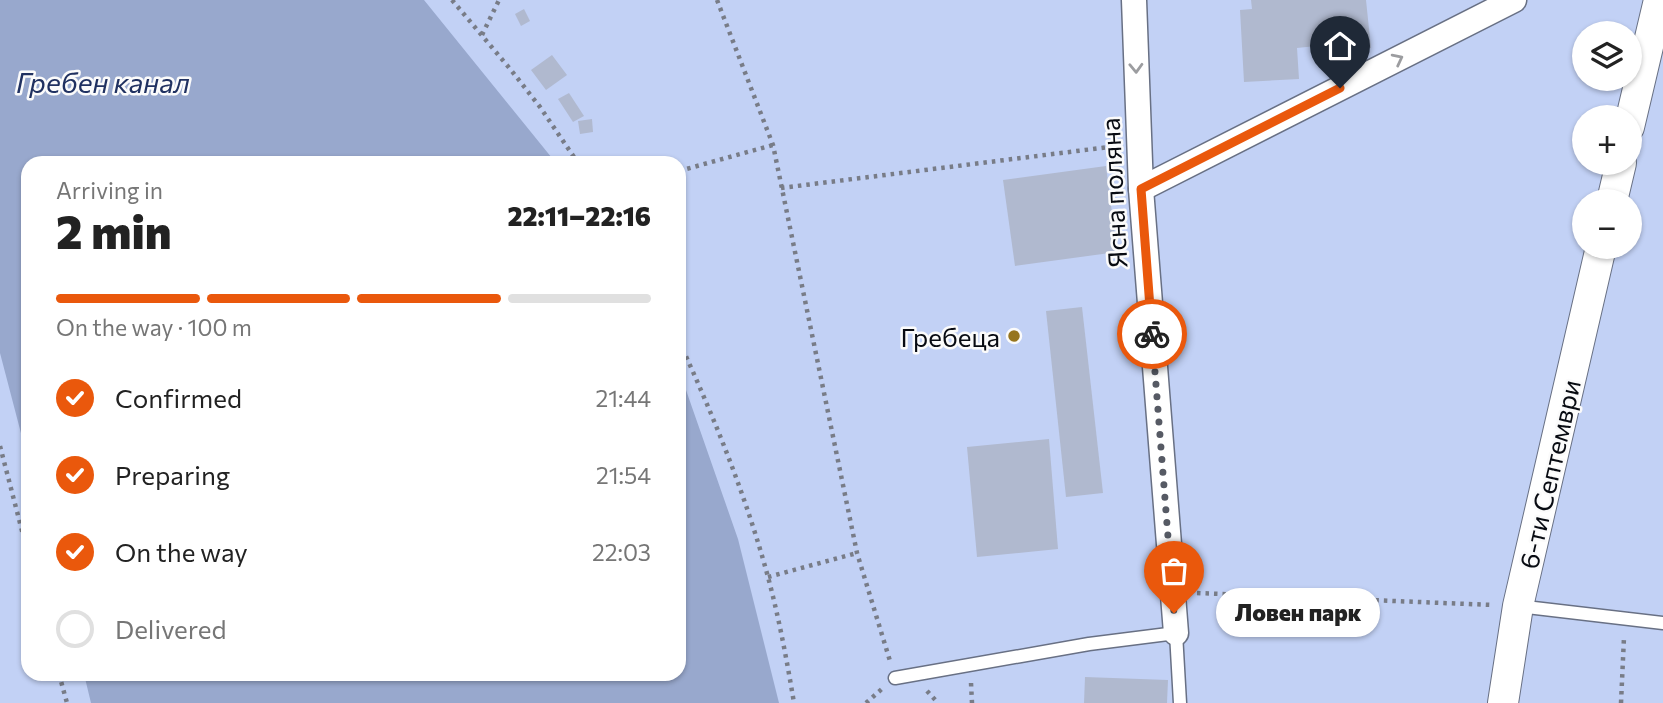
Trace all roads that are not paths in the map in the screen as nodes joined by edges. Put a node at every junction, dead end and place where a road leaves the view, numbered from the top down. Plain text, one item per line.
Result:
1 (1134, 0) edge
2 (1514, 0) edge
3 (1659, 0) edge
4 (1634, 105) edge
5 (1141, 189) junction
6 (1598, 259) edge
7 (1518, 606) junction
8 (1663, 623) edge
9 (1176, 634) junction
10 (895, 678) road end
11 (1180, 703) edge
12 (1503, 703) edge

1 -> 5 street, Ясна поляна
5 -> 2 street
3 - 4 street
5 - 9 street, Ясна поляна
6 - 7 street, 6-ти Септември
7 - 8 lane
7 - 12 street, 6-ти Септември
9 - 10 lane
9 - 11 lane

